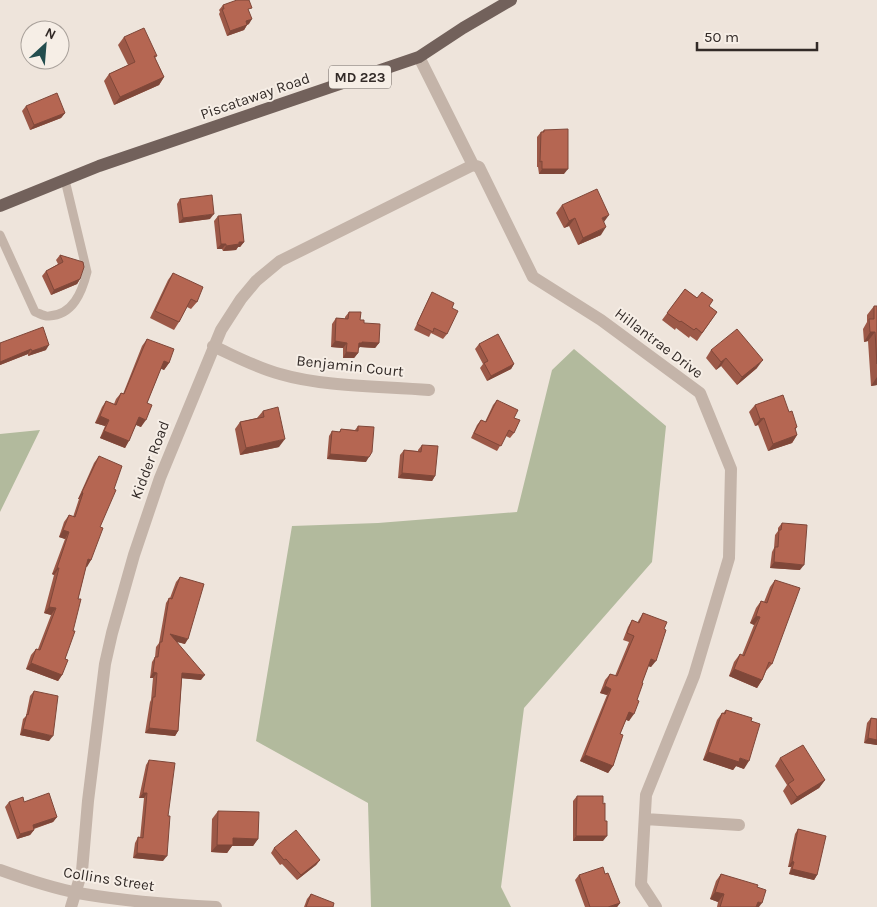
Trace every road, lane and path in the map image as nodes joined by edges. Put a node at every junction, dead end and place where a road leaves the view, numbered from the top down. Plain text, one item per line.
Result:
1 (511, 0) edge
2 (419, 57) junction
3 (473, 165) junction
4 (65, 180) junction
5 (0, 206) edge
6 (0, 236) edge
7 (214, 346) junction
8 (429, 390) dead end
9 (645, 819) junction
10 (739, 825) dead end
11 (0, 870) edge
12 (77, 893) junction
13 (72, 907) edge
14 (216, 907) edge
15 (656, 907) edge

1 - 2 main road, Piscataway Road / MD 223
2 - 3 street, Hillantrae Drive
2 - 4 main road, Piscataway Road / MD 223
3 - 7 street, Kidder Road
3 - 9 street, Hillantrae Drive
4 - 5 main road, Piscataway Road / MD 223
4 - 6 lane
7 - 8 street, Benjamin Court
7 - 12 street, Kidder Road
9 - 10 street
9 - 15 street, Hillantrae Drive
11 - 12 street, Collins Street
12 - 13 street, Kidder Road
12 - 14 street, Collins Street

